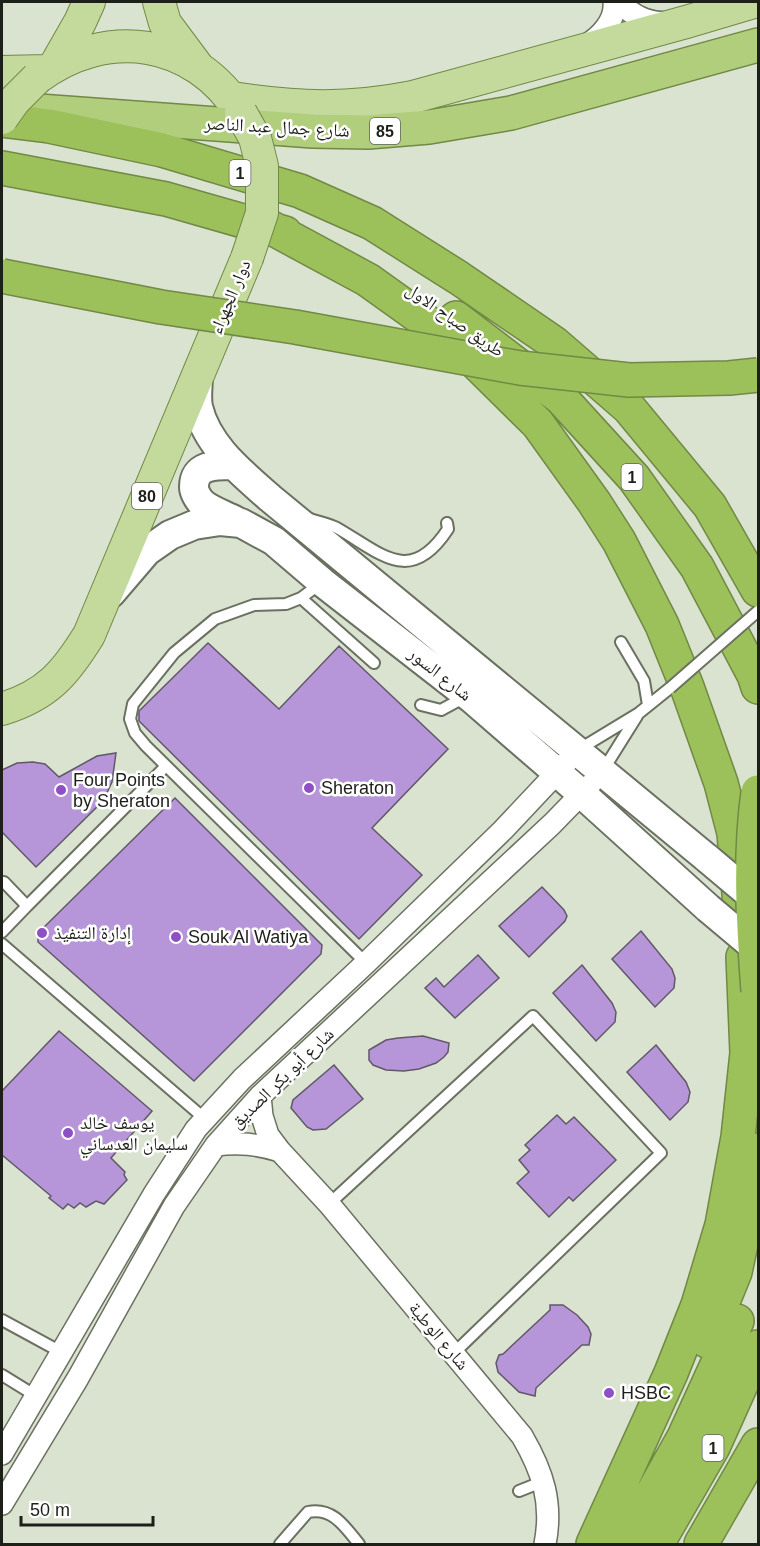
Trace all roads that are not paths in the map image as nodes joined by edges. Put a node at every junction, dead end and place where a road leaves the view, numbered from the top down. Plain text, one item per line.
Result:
1 (89, 2) edge
2 (159, 2) edge
3 (614, 2) edge
4 (620, 2) edge
5 (754, 2) edge
6 (686, 22) junction
7 (759, 45) edge
8 (572, 53) junction
9 (197, 67) junction
10 (46, 71) junction
11 (2, 72) edge
12 (236, 105) junction
13 (2, 109) edge
14 (2, 119) edge
15 (2, 168) edge
16 (270, 227) junction
17 (2, 276) edge
18 (198, 375) junction
19 (759, 375) edge
20 (233, 465) junction
21 (286, 511) junction
22 (240, 523) junction
23 (447, 523) dead end
24 (312, 590) junction
25 (759, 590) edge
26 (102, 604) junction
27 (759, 611) edge
28 (621, 642) dead end
29 (374, 663) dead end
30 (759, 687) edge
31 (468, 696) junction
32 (421, 705) dead end
33 (648, 705) junction
34 (5, 709) edge
35 (639, 713) junction
36 (577, 751) junction
37 (166, 766) junction
38 (557, 772) junction
39 (602, 772) junction
40 (759, 792) edge
41 (582, 794) junction
42 (2, 882) edge
43 (759, 902) edge
44 (27, 906) junction
45 (2, 932) edge
46 (2, 944) edge
47 (759, 951) edge
48 (366, 963) junction
49 (759, 991) edge
50 (260, 1096) junction
51 (205, 1119) junction
52 (216, 1145) junction
53 (759, 1150) edge
54 (280, 1151) junction
55 (329, 1204) junction
56 (759, 1253) edge
57 (2, 1320) edge
58 (759, 1347) edge
59 (61, 1352) junction
60 (453, 1354) junction
61 (2, 1375) edge
62 (36, 1396) junction
63 (759, 1445) edge
64 (2, 1455) edge
65 (544, 1480) junction
66 (519, 1491) dead end
67 (2, 1504) edge
68 (280, 1545) edge
69 (358, 1545) edge
70 (545, 1545) edge
71 (593, 1545) edge
72 (602, 1545) edge
73 (624, 1545) edge
74 (657, 1545) edge
75 (701, 1545) edge

1 - 10 main road, 80
2 - 9 main road, 80
3 - 8 street
4 - 6 street
5 - 6 main road, شارع جمال عبد الناصر
6 - 8 main road, شارع جمال عبد الناصر
7 - 13 highway, شارع جمال عبد الناصر / 85
8 - 12 main road, شارع جمال عبد الناصر
9 - 10 main road, دوار الجهراء / 80
9 - 12 main road, دوار الجهراء / 80
10 - 11 main road
10 - 14 main road, دوار الجهراء / 80, bridge
12 - 18 main road, دوار الجهراء / 80, bridge
14 - 25 highway, طريق صباح الاول / 1
15 - 16 highway, طريق صباح الاول / 1
16 - 30 highway, طريق صباح الاول / 1
16 - 71 highway
17 - 19 highway, bridge
18 - 20 main road, شارع السور
18 - 26 main road, دوار الجهراء / 80
20 - 21 main road, شارع السور
20 - 22 main road
21 - 23 lane
21 - 36 main road, شارع السور
22 - 24 main road, شارع السور
22 - 26 main road, شارع السور
24 - 29 lane
24 - 31 main road, شارع السور
24 - 37 lane
26 - 34 main road, دوار الجهراء / 80
27 - 33 lane, شارع أبو بكر الصديق, bridge
28 - 33 lane
31 - 32 lane
31 - 38 main road, شارع السور
33 - 35 lane, شارع أبو بكر الصديق
35 - 36 lane, شارع أبو بكر الصديق
35 - 39 lane, شارع أبو بكر الصديق
36 - 38 street, شارع أبو بكر الصديق
36 - 39 main road, شارع السور
37 - 44 lane
37 - 48 lane
38 - 41 main road, شارع السور
38 - 48 street, شارع أبو بكر الصديق
39 - 41 street, شارع أبو بكر الصديق
39 - 43 main road, شارع السور, bridge
40 - 49 highway, bridge
41 - 47 main road, شارع السور, bridge
41 - 50 street, شارع أبو بكر الصديق
42 - 44 lane
44 - 45 lane
46 - 51 lane
48 - 51 street, شارع أبو بكر الصديق
50 - 52 street, شارع أبو بكر الصديق
50 - 54 street, شارع الوطية
51 - 59 street, شارع أبو بكر الصديق
52 - 54 street
52 - 67 street, شارع أبو بكر الصديق
53 - 72 highway
54 - 55 street, شارع الوطية
55 - 60 street, شارع الوطية
55 - 60 lane
56 - 73 highway
57 - 59 lane
58 - 74 highway, 1
59 - 62 street, شارع أبو بكر الصديق
60 - 65 street, شارع الوطية
61 - 62 lane
62 - 64 street, شارع أبو بكر الصديق
63 - 75 highway, 1
65 - 66 lane
65 - 70 street, شارع الوطية
68 - 69 lane

